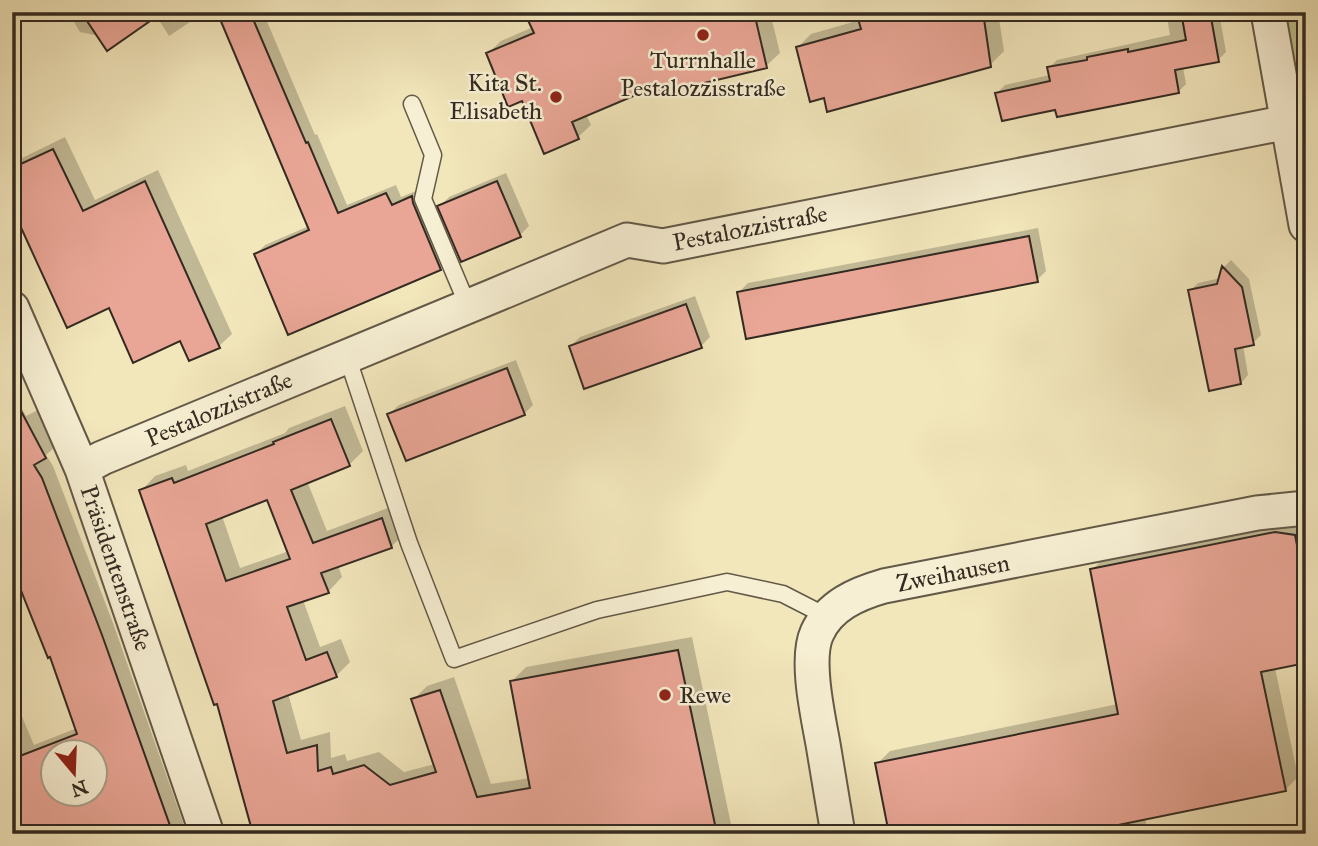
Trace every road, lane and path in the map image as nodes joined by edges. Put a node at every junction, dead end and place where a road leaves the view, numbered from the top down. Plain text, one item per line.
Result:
1 (1268, 12) edge
2 (412, 104) dead end
3 (1288, 122) junction
4 (1306, 225) edge
5 (468, 306) junction
6 (12, 308) edge
7 (346, 356) junction
8 (82, 468) junction
9 (1306, 508) edge
10 (826, 616) junction
11 (208, 834) edge
12 (838, 834) edge

1 - 3 street
2 - 5 lane
3 - 4 street
3 - 5 street, Pestalozzistraße
5 - 7 street, Pestalozzistraße
6 - 8 street, Präsidentenstraße
7 - 8 street, Pestalozzistraße
7 - 10 lane
8 - 11 street, Präsidentenstraße
9 - 10 street, Zweihausen
10 - 12 street

